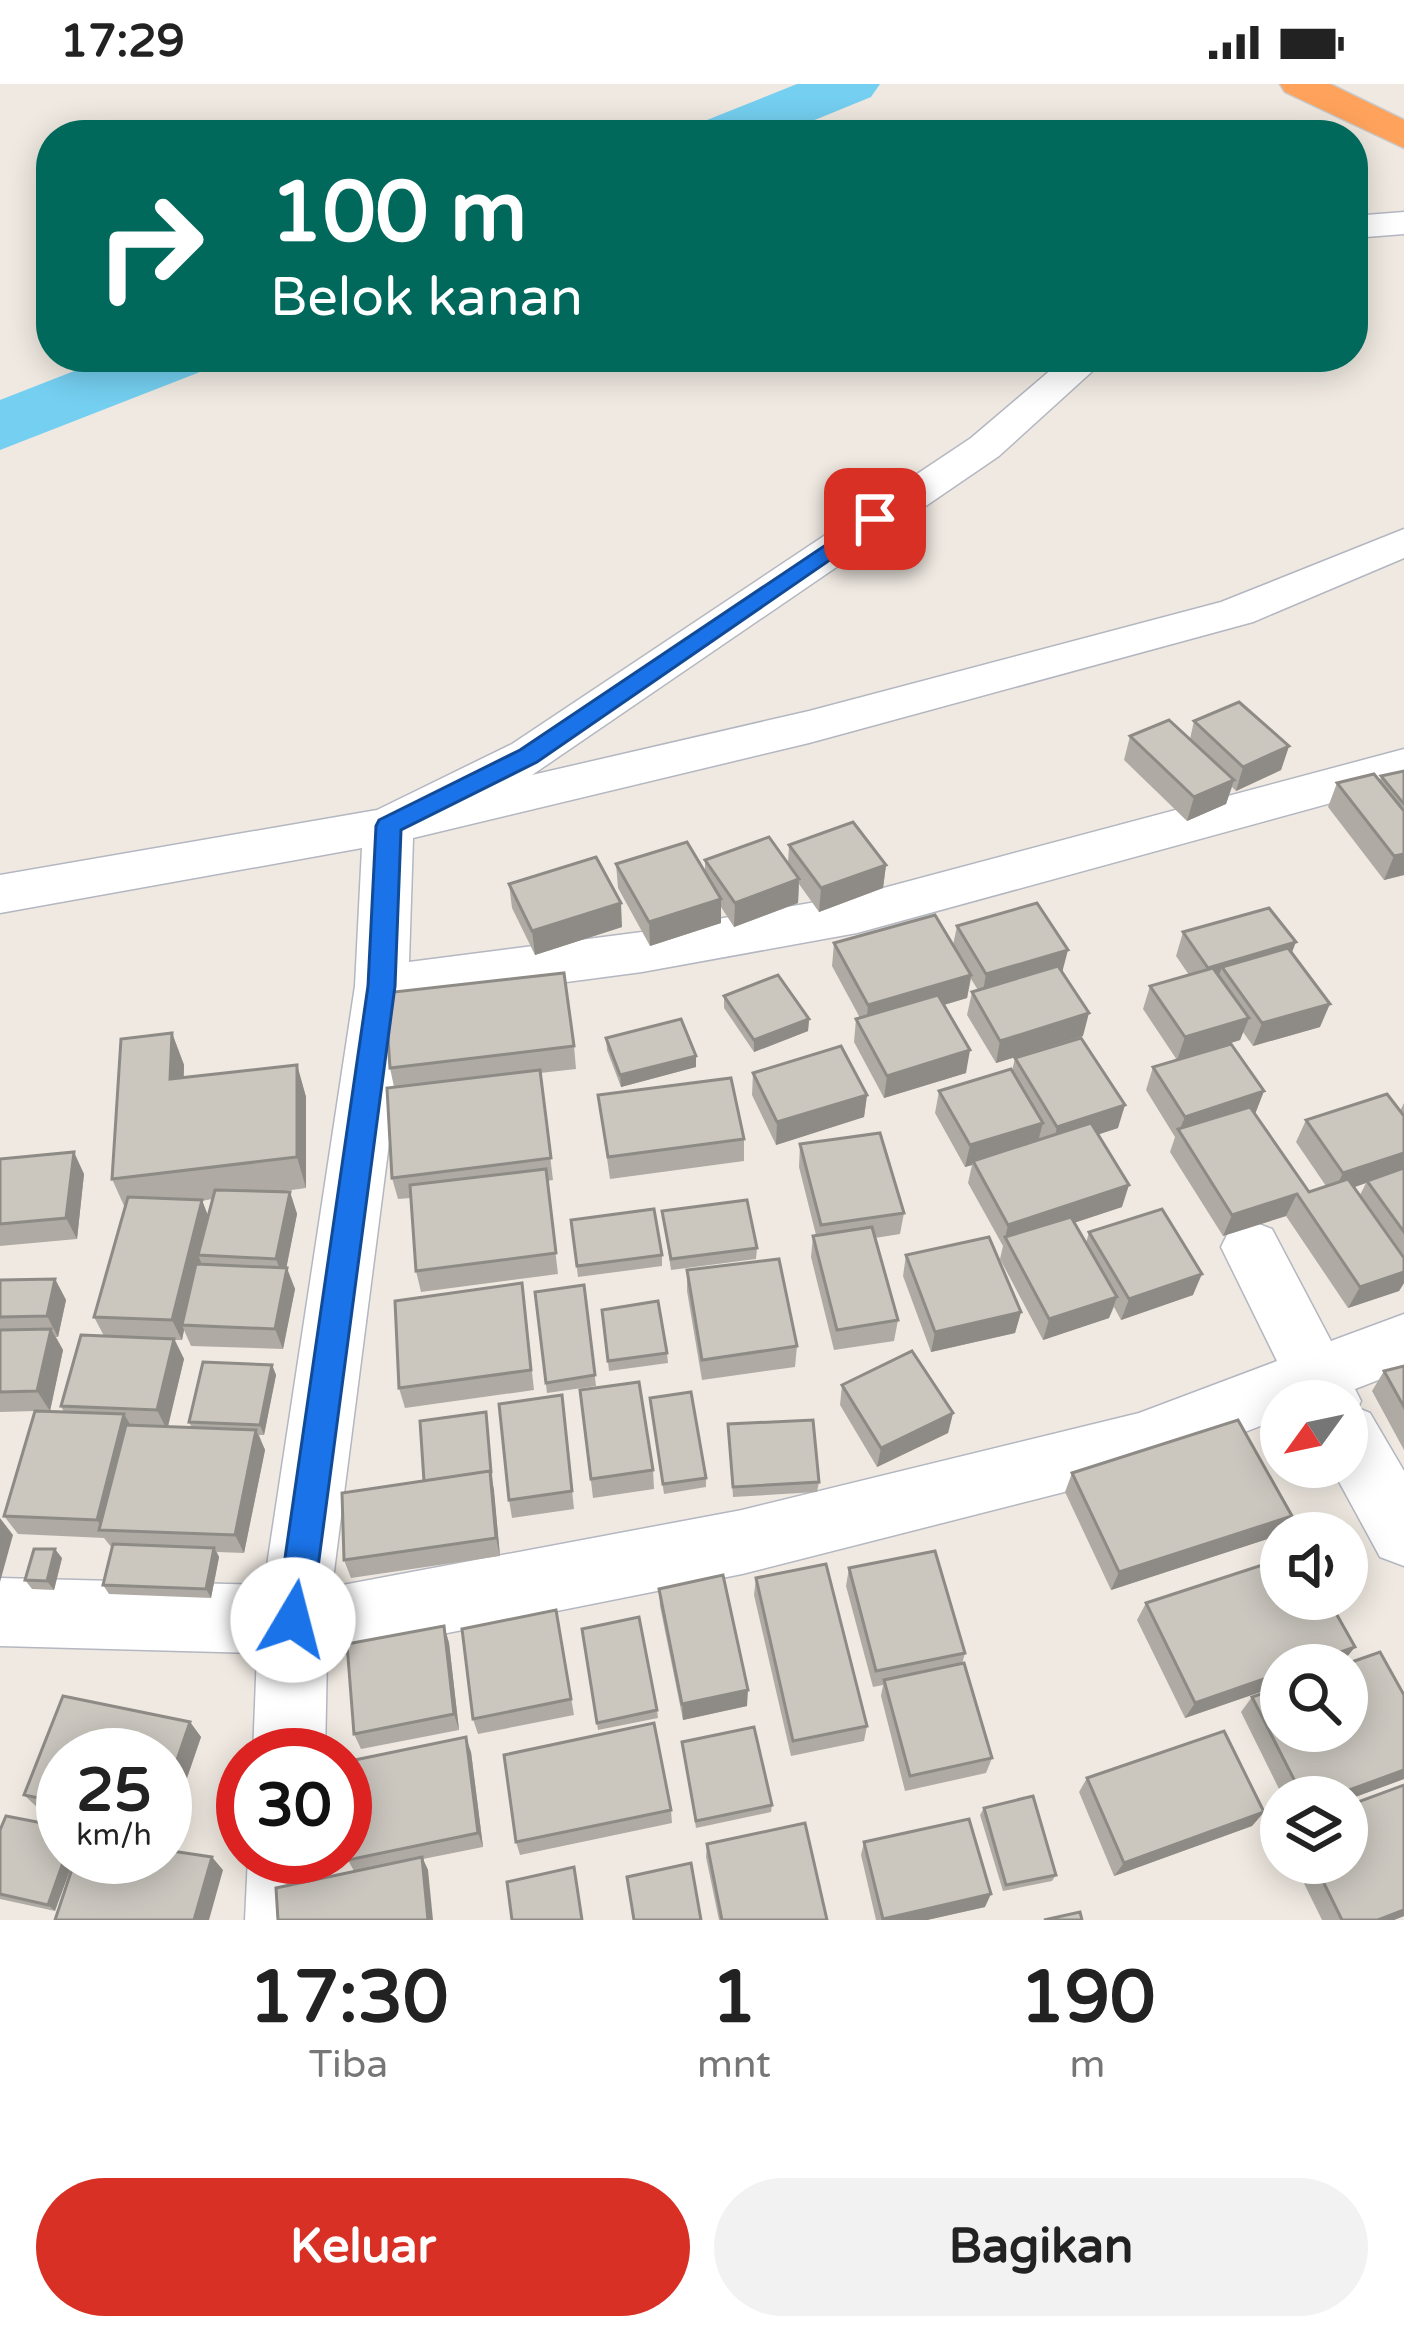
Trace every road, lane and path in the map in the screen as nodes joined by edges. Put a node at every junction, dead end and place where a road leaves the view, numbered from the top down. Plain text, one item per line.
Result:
1 (1299, 84) edge
2 (1404, 136) edge
3 (1404, 223) edge
4 (1368, 226) edge
5 (1072, 372) edge
6 (1404, 542) edge
7 (1404, 766) edge
8 (388, 826) junction
9 (0, 894) edge
10 (382, 986) junction
11 (1251, 1247) dead end
12 (1404, 1342) edge
13 (1318, 1380) edge
14 (1338, 1380) edge
15 (1260, 1407) edge
16 (1368, 1471) edge
17 (1404, 1534) edge
18 (0, 1612) edge
19 (293, 1624) junction
20 (290, 1728) edge
21 (284, 1884) edge
22 (283, 1920) edge

1 - 2 highway
3 - 4 street
5 - 8 street
6 - 8 street
7 - 10 street
8 - 9 street
8 - 10 street
10 - 19 street
11 - 13 street
12 - 14 street
15 - 19 street
16 - 17 street
18 - 19 street
19 - 20 street
21 - 22 street

